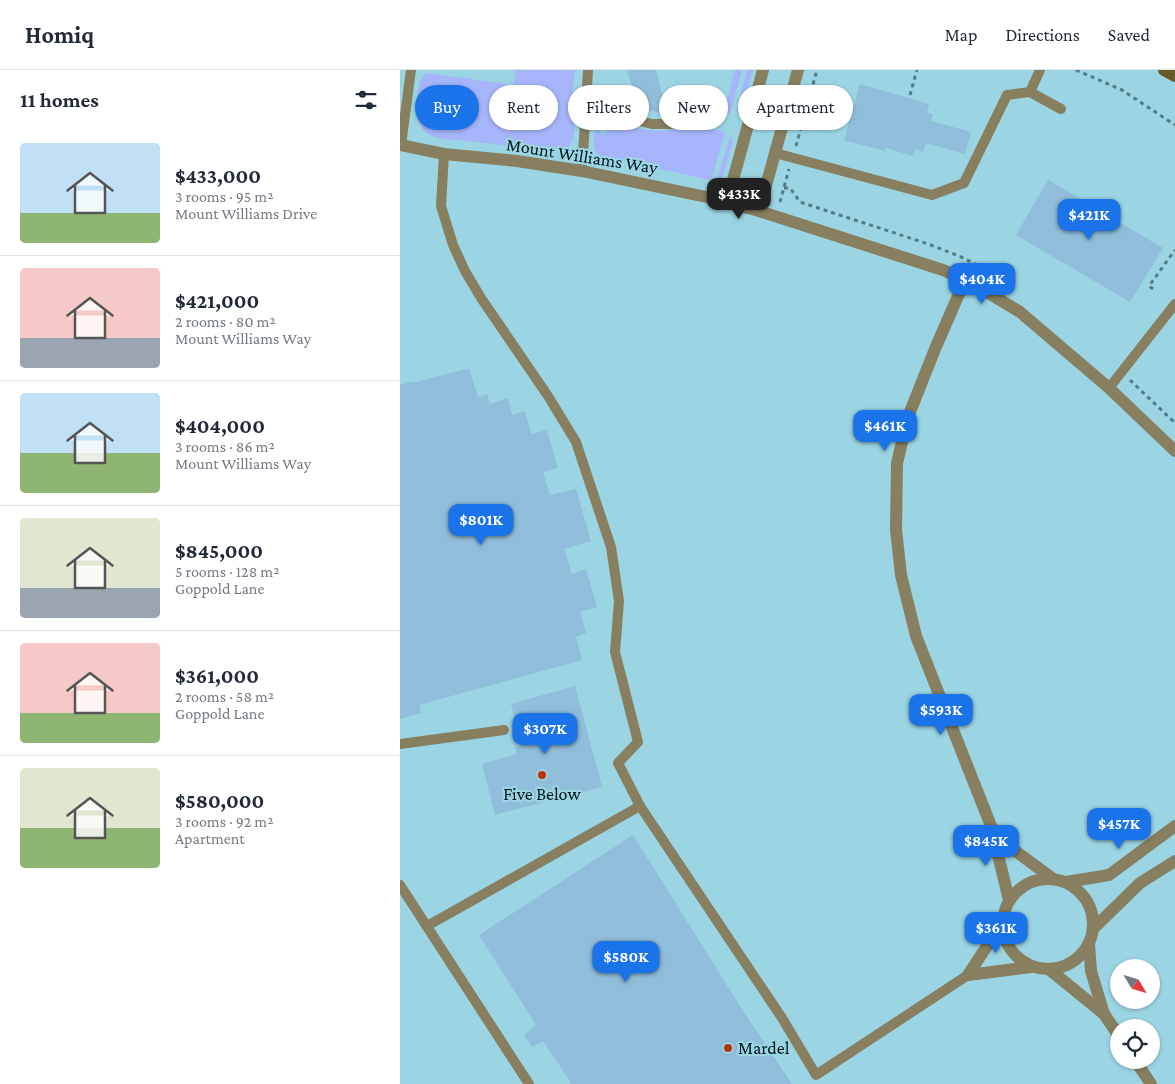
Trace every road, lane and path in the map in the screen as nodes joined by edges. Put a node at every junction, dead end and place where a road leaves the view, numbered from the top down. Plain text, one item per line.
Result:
1 (411, 70) edge
2 (588, 70) edge
3 (764, 70) edge
4 (798, 70) edge
5 (817, 70) edge
6 (917, 70) edge
7 (1040, 70) edge
8 (1076, 70) edge
9 (1164, 70) edge
10 (1175, 76) edge
11 (587, 85) edge
12 (1030, 92) junction
13 (910, 95) dead end
14 (1061, 110) dead end
15 (1175, 125) edge
16 (585, 130) edge
17 (401, 145) edge
18 (775, 153) junction
19 (444, 154) junction
20 (792, 158) junction
21 (582, 170) junction
22 (784, 188) junction
23 (727, 202) junction
24 (780, 202) dead end
25 (759, 211) junction
26 (1175, 250) edge
27 (965, 280) junction
28 (998, 281) dead end
29 (1153, 289) dead end
30 (1175, 304) edge
31 (1122, 372) junction
32 (1109, 388) junction
33 (1175, 423) edge
34 (1175, 451) edge
35 (504, 730) dead end
36 (400, 744) edge
37 (640, 806) junction
38 (991, 826) junction
39 (1175, 826) edge
40 (1175, 861) edge
41 (1052, 878) junction
42 (1066, 882) junction
43 (400, 885) edge
44 (1009, 900) junction
45 (1002, 923) junction
46 (427, 926) junction
47 (1093, 928) junction
48 (1089, 944) junction
49 (1031, 967) junction
50 (1050, 970) junction
51 (968, 975) junction
52 (1104, 1014) junction
53 (1110, 1023) edge
54 (1141, 1069) edge
55 (529, 1084) edge
56 (1151, 1084) edge

1 - 17 lane
2 - 11 lane
3 - 23 street
4 - 18 street
5 - 20 path
6 - 13 path
7 - 12 lane
8 - 15 path
9 - 10 main road
12 - 14 lane
12 - 20 lane
16 - 21 lane
17 - 19 street, Mount Williams Way
18 - 20 lane
18 - 25 street
19 - 21 street, Mount Williams Way
19 - 37 lane
20 - 22 path
21 - 23 street, Mount Williams Way
22 - 24 path
22 - 28 path
23 - 25 street, Mount Williams Way
25 - 27 street
26 - 29 path
27 - 32 street
27 - 38 street
30 - 31 lane
31 - 32 lane
31 - 33 path
32 - 34 street
35 - 36 lane
37 - 46 lane
37 - 51 lane
38 - 41 street
38 - 44 street
39 - 42 street
40 - 47 street
41 - 42 street
41 - 44 street
42 - 47 street
43 - 46 lane
44 - 45 street
45 - 49 street
45 - 51 street
46 - 55 lane
47 - 48 street
48 - 50 street
48 - 52 street
49 - 50 street
49 - 51 street
50 - 52 street
52 - 53 street
54 - 56 street

